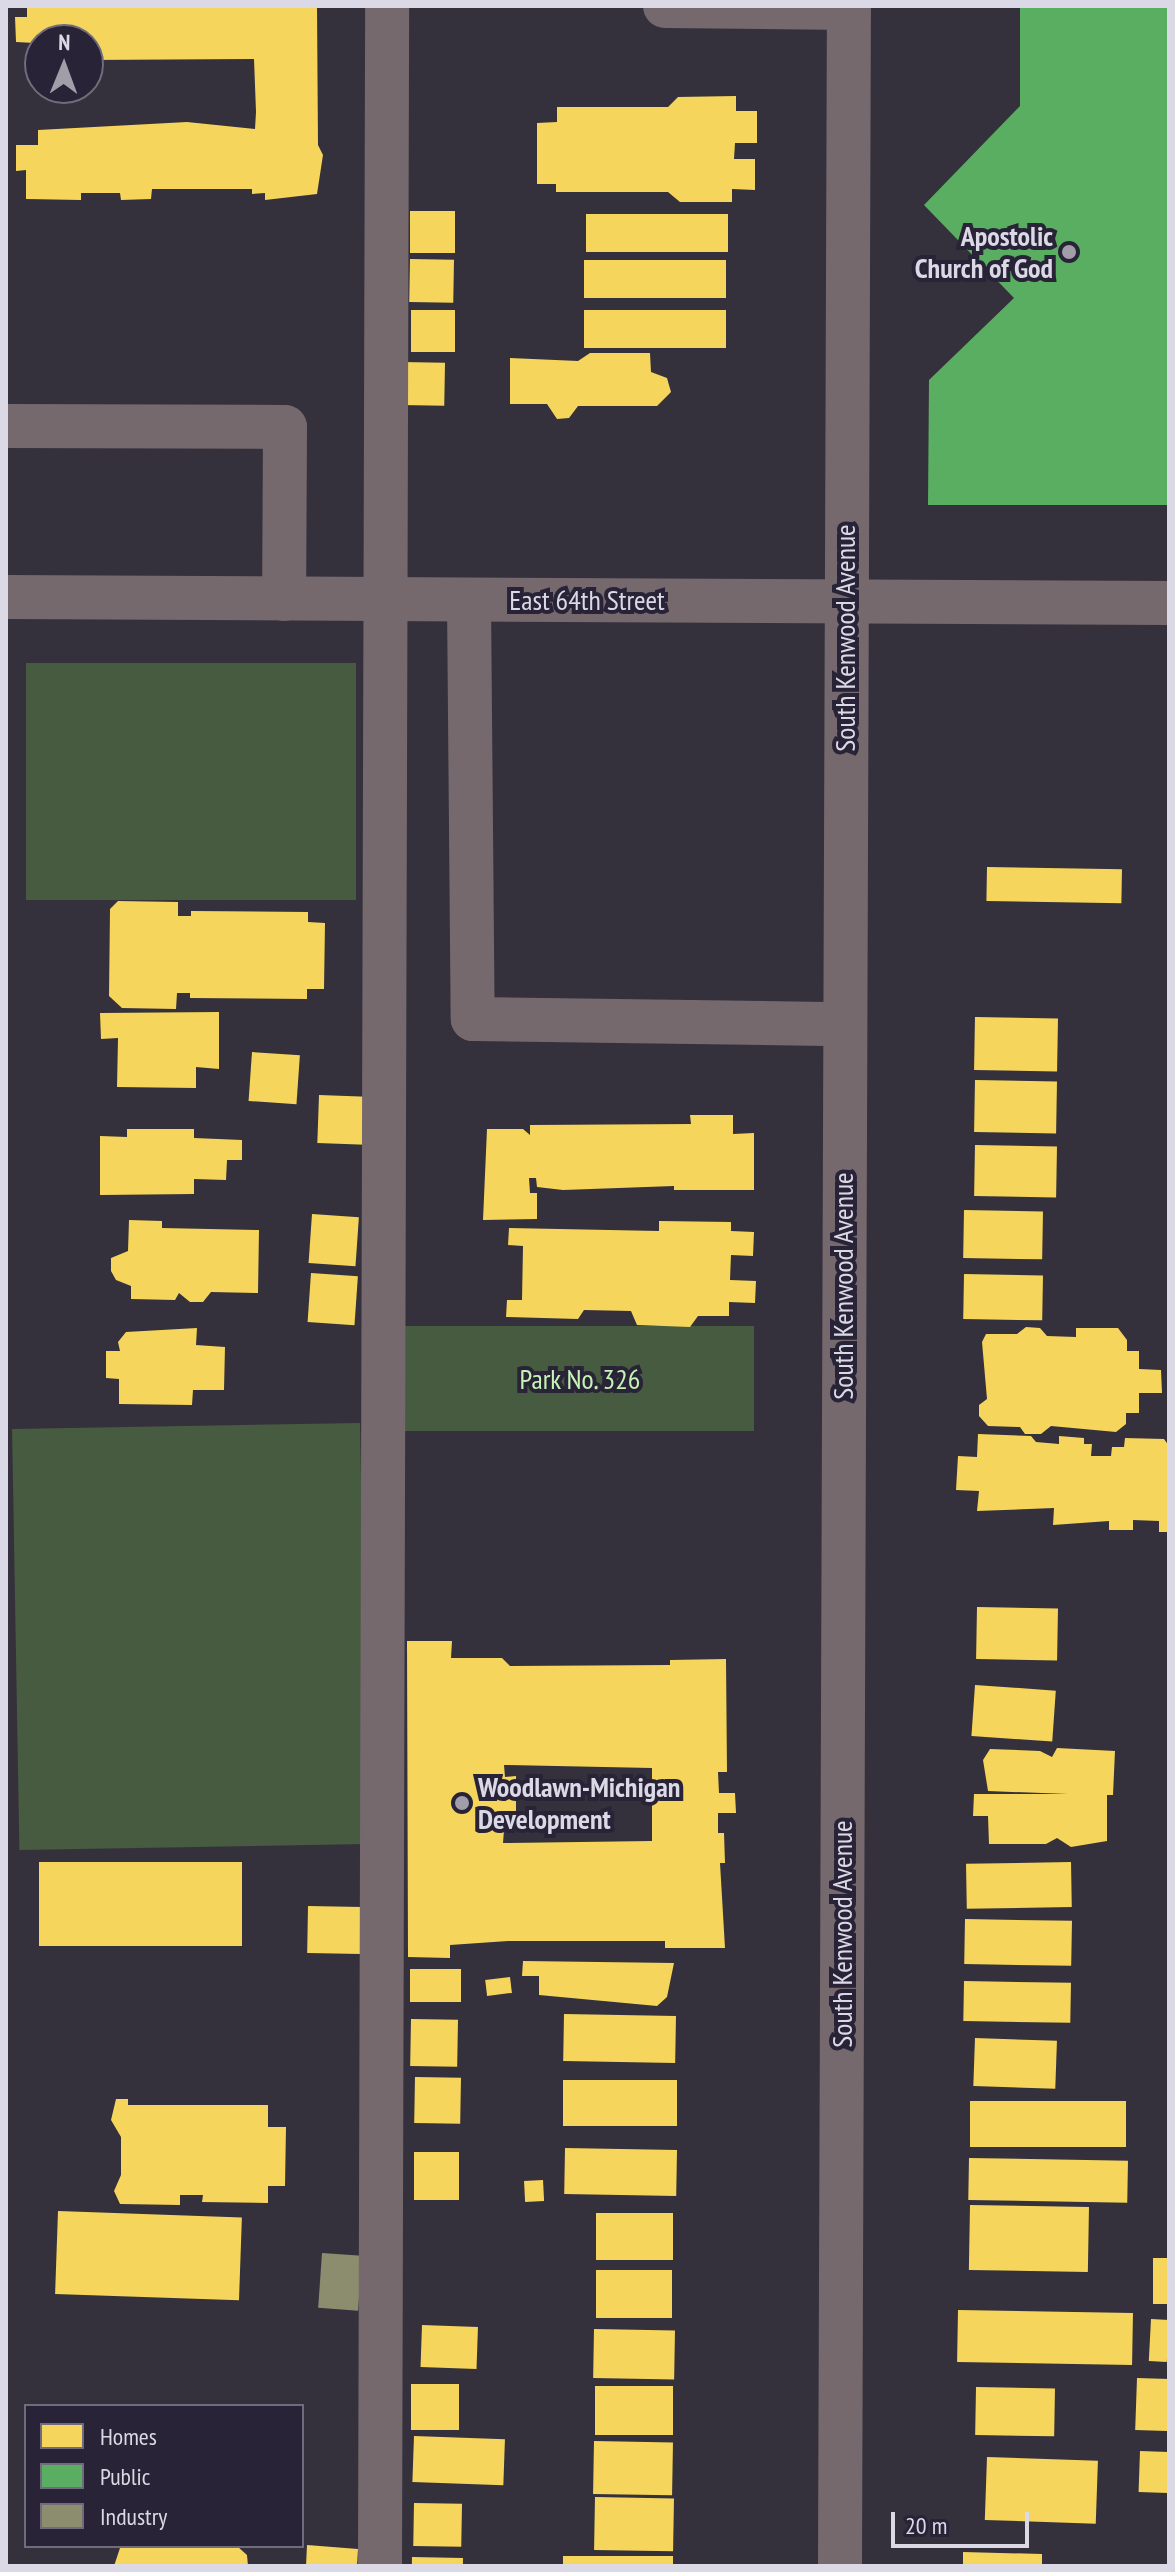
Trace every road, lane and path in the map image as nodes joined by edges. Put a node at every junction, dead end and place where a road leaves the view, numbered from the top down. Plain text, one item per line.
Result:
1 (387, 6) edge
2 (665, 6) edge
3 (692, 6) edge
4 (849, 7) edge
5 (6, 426) edge
6 (6, 597) edge
7 (284, 599) junction
8 (385, 599) junction
9 (469, 600) junction
10 (845, 601) junction
11 (1169, 603) edge
12 (844, 1024) junction
13 (380, 2566) edge
14 (840, 2566) edge

1 - 8 street
2 - 3 street
3 - 4 street
4 - 10 street, South Kenwood Avenue
5 - 7 street
6 - 7 street, East 64th Street
7 - 8 street, East 64th Street
8 - 9 street, East 64th Street
8 - 13 street
9 - 10 street, East 64th Street
9 - 12 street
10 - 11 street, East 64th Street
10 - 12 street, South Kenwood Avenue
12 - 14 street, South Kenwood Avenue

